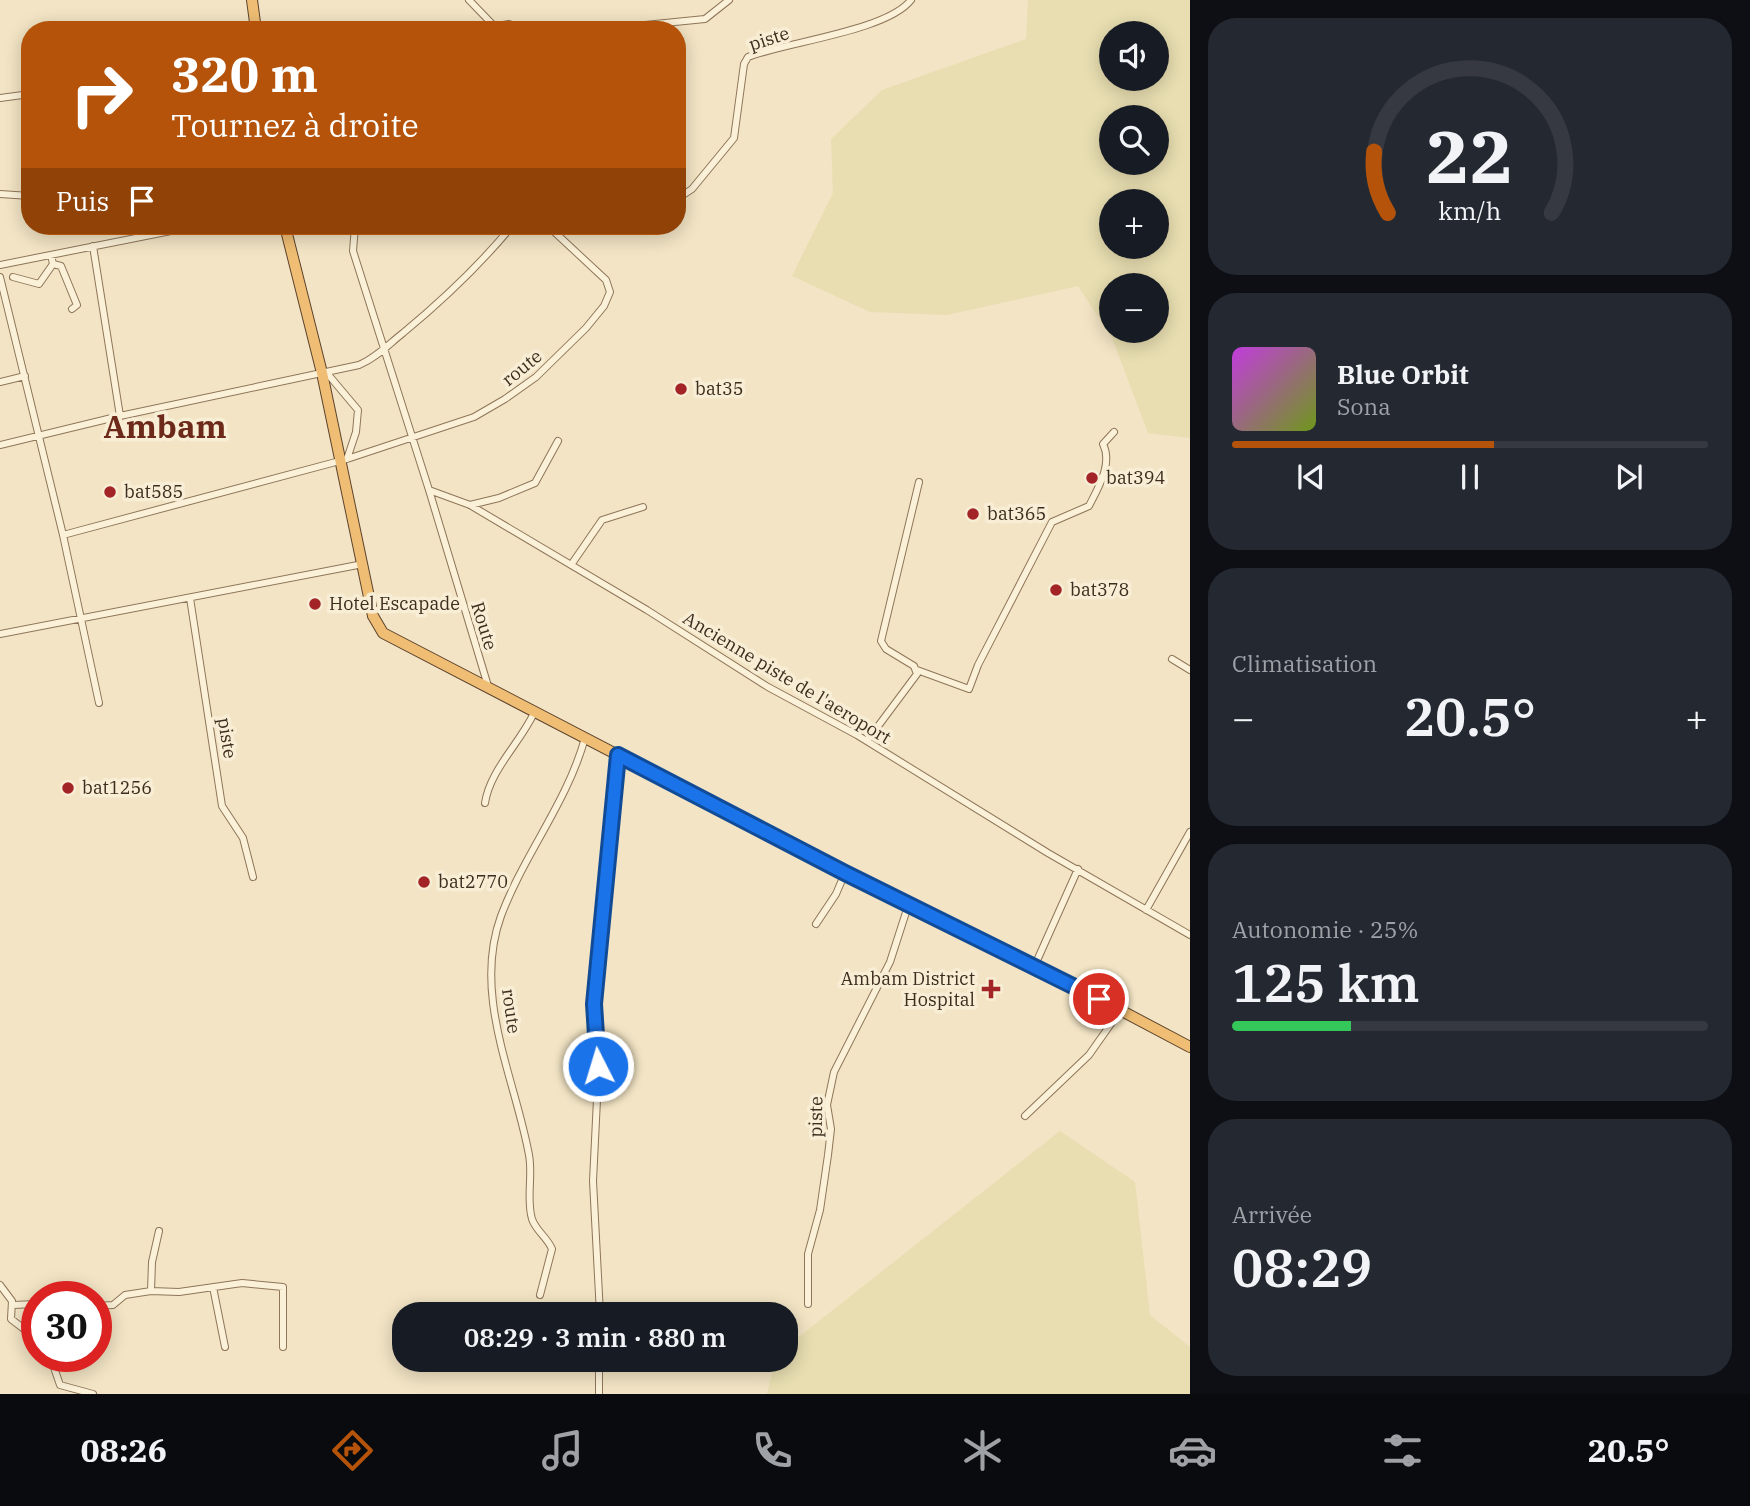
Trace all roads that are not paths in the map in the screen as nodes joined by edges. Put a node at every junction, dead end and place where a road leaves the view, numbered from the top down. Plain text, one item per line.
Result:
1 (252, 0) edge
2 (469, 0) edge
3 (729, 0) edge
4 (911, 0) edge
5 (255, 21) edge
6 (489, 21) edge
7 (680, 21) edge
8 (21, 95) edge
9 (0, 97) edge
10 (686, 192) edge
11 (0, 194) edge
12 (21, 195) edge
13 (150, 235) edge
14 (287, 235) edge
15 (354, 235) edge
16 (504, 235) edge
17 (558, 235) edge
18 (93, 246) junction
19 (51, 255) junction
20 (53, 264) junction
21 (0, 265) edge
22 (0, 277) edge
23 (13, 277) dead end
24 (72, 309) dead end
25 (384, 349) junction
26 (324, 372) junction
27 (25, 376) junction
28 (0, 382) edge
29 (120, 416) junction
30 (1114, 432) dead end
31 (40, 437) junction
32 (411, 439) junction
33 (558, 441) dead end
34 (0, 445) edge
35 (343, 460) junction
36 (919, 482) dead end
37 (429, 490) junction
38 (470, 505) junction
39 (643, 507) dead end
40 (63, 535) junction
41 (363, 564) junction
42 (571, 565) junction
43 (190, 598) junction
44 (82, 620) junction
45 (0, 634) edge
46 (1172, 659) dead end
47 (917, 670) junction
48 (1190, 670) edge
49 (489, 688) junction
50 (99, 703) dead end
51 (534, 713) junction
52 (584, 738) junction
53 (867, 741) junction
54 (618, 755) junction
55 (485, 803) dead end
56 (1190, 832) edge
57 (1078, 869) junction
58 (845, 873) junction
59 (253, 877) dead end
60 (909, 903) junction
61 (1146, 910) junction
62 (816, 924) dead end
63 (1190, 935) edge
64 (1035, 965) junction
65 (1120, 1010) junction
66 (1190, 1046) edge
67 (1025, 1116) dead end
68 (159, 1231) dead end
69 (0, 1285) edge
70 (213, 1287) junction
71 (151, 1291) junction
72 (540, 1295) dead end
73 (599, 1302) edge
74 (808, 1304) dead end
75 (13, 1305) junction
76 (21, 1305) edge
77 (112, 1305) edge
78 (21, 1327) edge
79 (225, 1347) dead end
80 (283, 1347) dead end
81 (56, 1372) edge
82 (599, 1372) edge
83 (93, 1394) edge
84 (599, 1394) edge

1 - 5 highway
2 - 6 street
3 - 7 street
4 - 10 street, piste
8 - 9 street
11 - 12 street
13 - 18 street
14 - 26 highway
15 - 25 street
16 - 25 street
17 - 32 street, route
18 - 19 street
18 - 29 street
19 - 20 street
19 - 21 street
20 - 23 street
20 - 24 street
22 - 27 street
25 - 26 street
25 - 32 street
26 - 29 street
26 - 35 highway
26 - 35 street
27 - 28 street
27 - 31 street
29 - 31 street
30 - 47 street
31 - 34 street
31 - 40 street
32 - 35 street, route
32 - 37 street
33 - 38 street
35 - 40 street, route
35 - 41 highway
36 - 47 street
37 - 38 street, Ancienne piste de l'aeroport
37 - 49 street, Route
38 - 42 street, Ancienne piste de l'aeroport
39 - 42 street
40 - 44 street
41 - 43 street
41 - 49 highway
42 - 53 street, Ancienne piste de l'aeroport
43 - 44 street
43 - 59 street, piste
44 - 45 street
44 - 50 street
46 - 48 street
47 - 53 street
49 - 51 highway
51 - 52 highway
51 - 55 street
52 - 54 highway
52 - 72 street, route
53 - 57 street, Ancienne piste de l'aeroport
54 - 58 highway
54 - 73 street
56 - 61 street
57 - 61 street, Ancienne piste de l'aeroport
57 - 64 street
58 - 60 highway
58 - 62 street
60 - 64 highway
60 - 74 street, piste
61 - 63 street, Ancienne piste de l'aeroport
64 - 65 highway
65 - 66 highway
65 - 67 street
68 - 71 street
69 - 75 street
70 - 71 street
70 - 79 street
70 - 80 street
71 - 77 street
75 - 76 street
75 - 78 street
81 - 83 street
82 - 84 street

